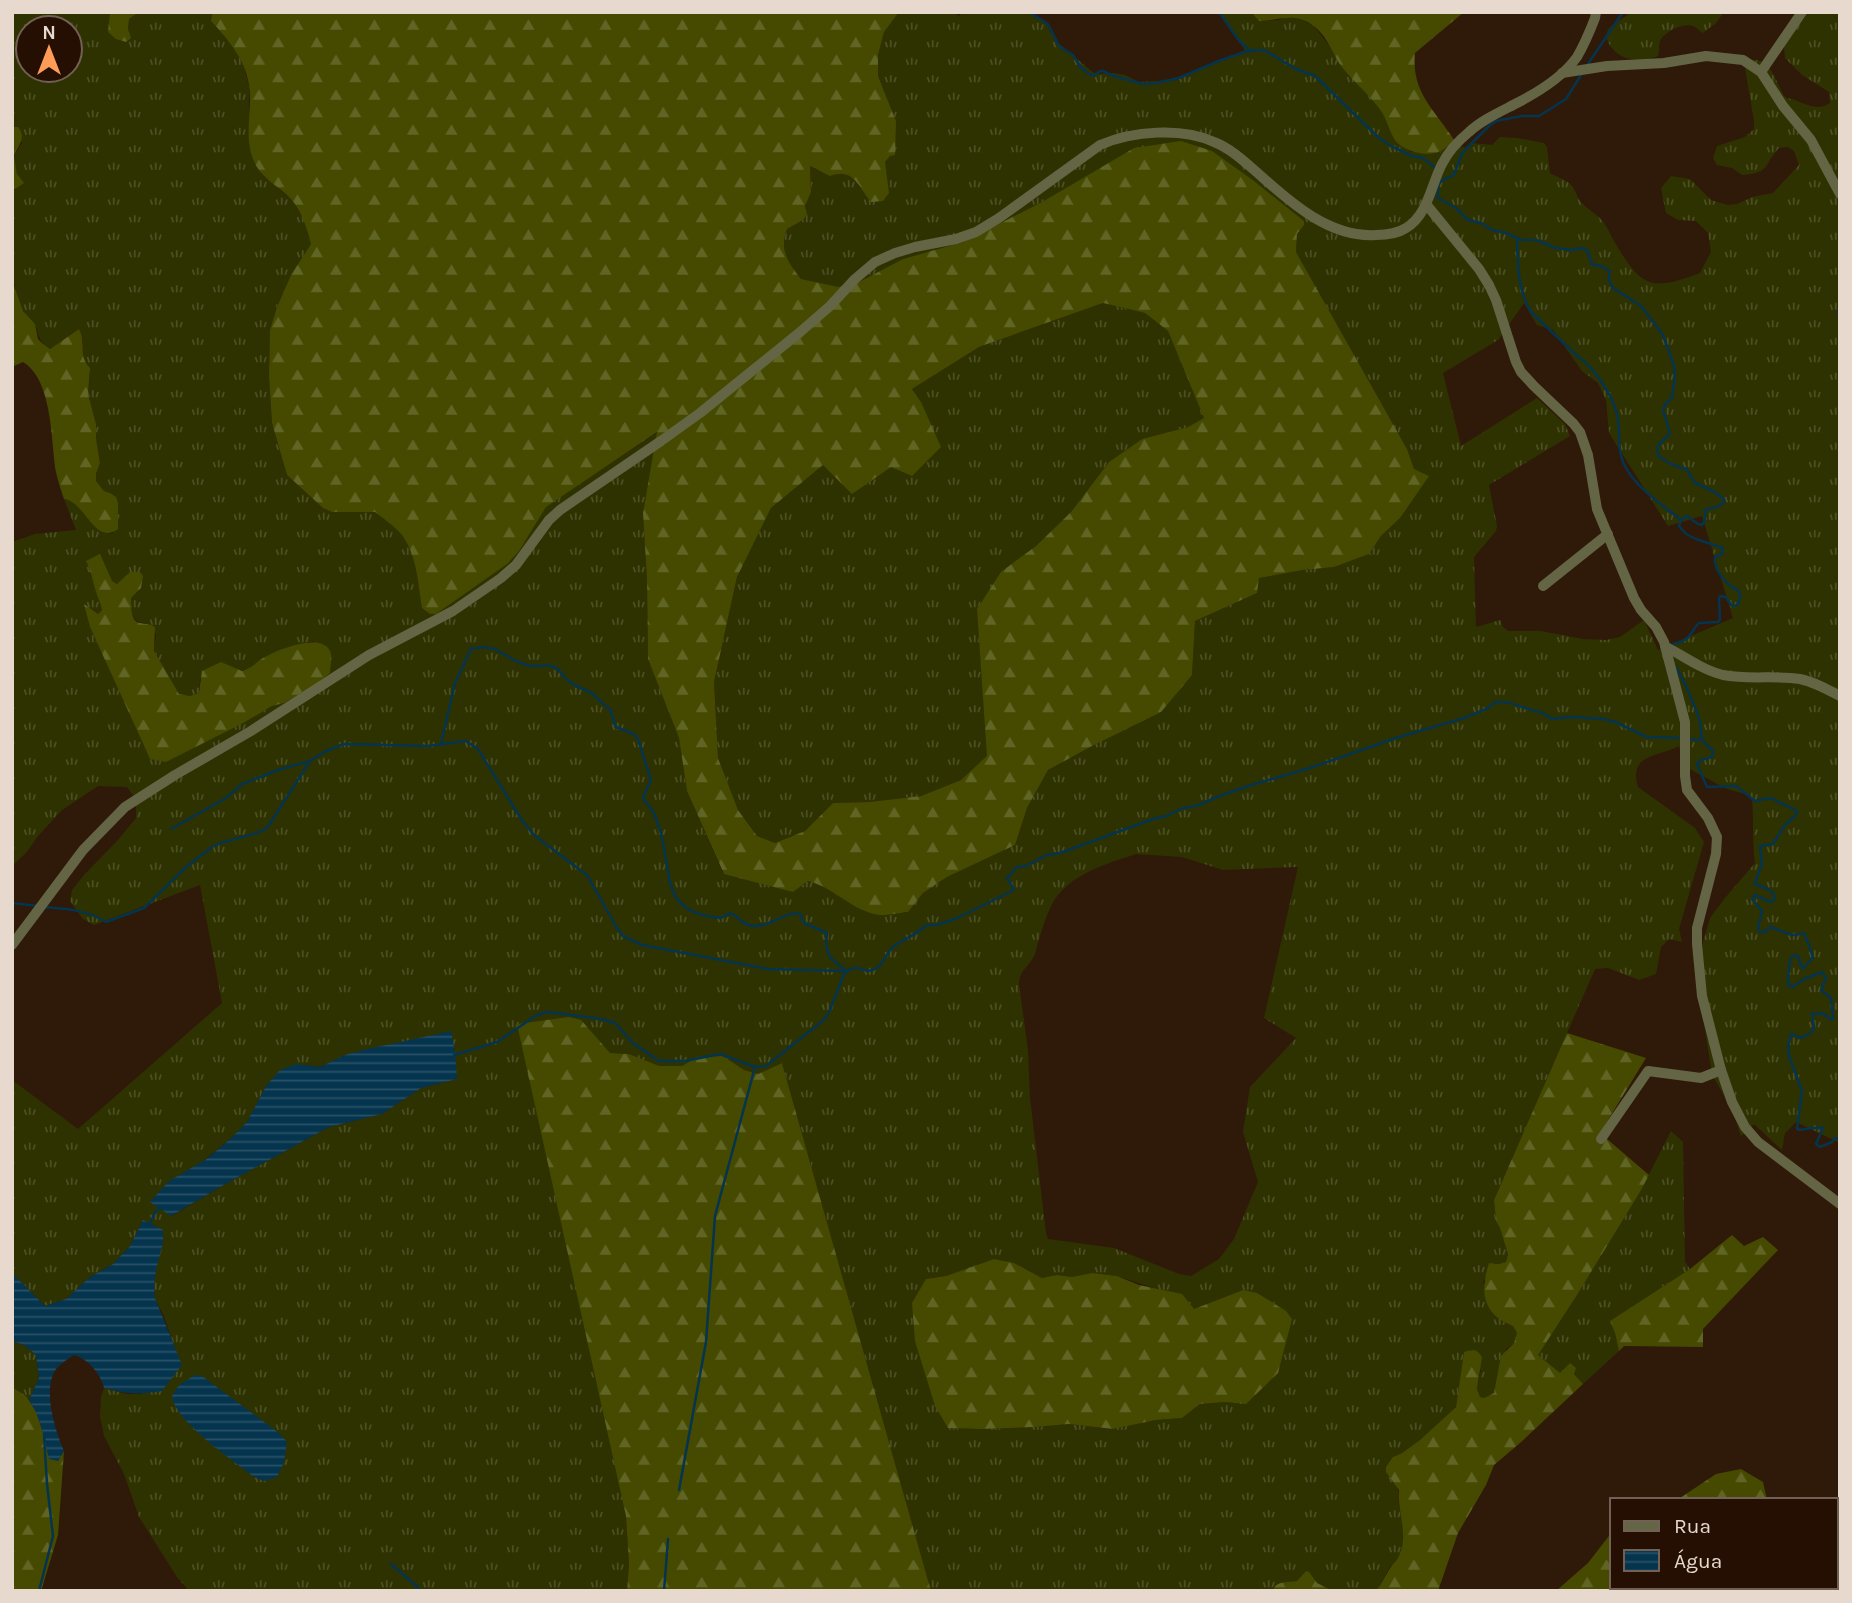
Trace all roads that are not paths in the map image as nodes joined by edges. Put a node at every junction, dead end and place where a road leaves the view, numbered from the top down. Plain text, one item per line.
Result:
1 (1596, 12) edge
2 (1802, 12) edge
3 (1760, 72) junction
4 (1562, 73) junction
5 (1840, 194) edge
6 (1426, 204) junction
7 (1608, 534) junction
8 (1543, 586) dead end
9 (1665, 646) junction
10 (1840, 696) edge
11 (12, 945) edge
12 (1721, 1070) junction
13 (1601, 1139) dead end
14 (1840, 1204) edge

1 - 4 street
2 - 3 street
3 - 4 street
3 - 5 street
4 - 6 street
6 - 7 street
6 - 11 street
7 - 8 street
7 - 9 street
9 - 10 street
9 - 12 street
12 - 13 street
12 - 14 street

